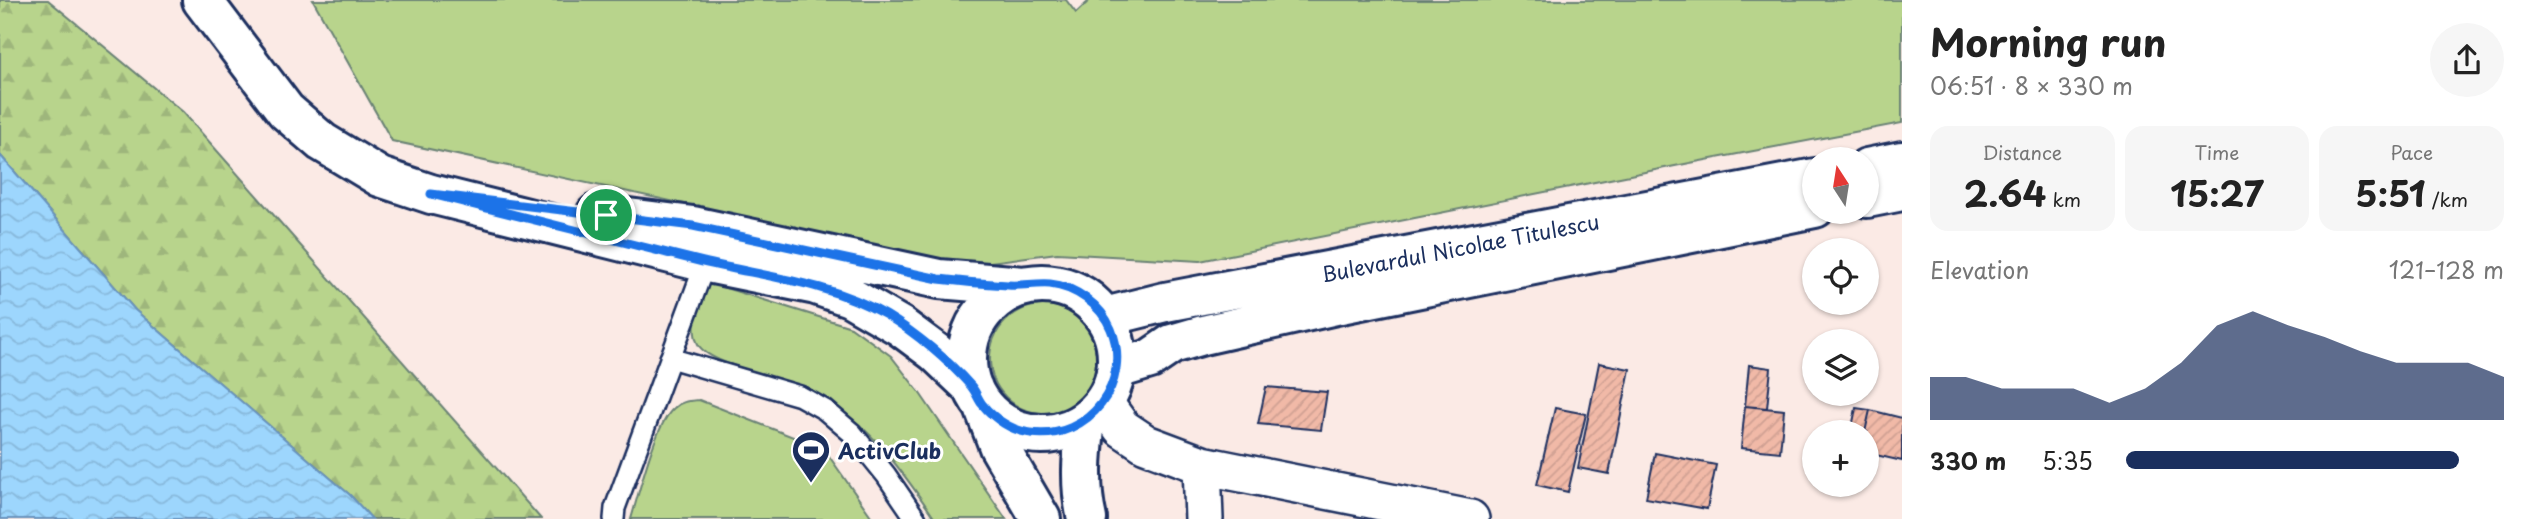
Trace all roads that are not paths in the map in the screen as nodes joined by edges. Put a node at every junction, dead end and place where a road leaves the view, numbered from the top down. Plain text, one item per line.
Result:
1 (202, 0) edge
2 (1902, 161) edge
3 (1880, 165) edge
4 (1802, 180) edge
5 (1902, 191) edge
6 (431, 194) junction
7 (1880, 195) edge
8 (1802, 211) edge
9 (707, 263) junction
10 (897, 268) junction
11 (1024, 286) junction
12 (1105, 317) junction
13 (670, 358) junction
14 (978, 397) junction
15 (1102, 397) junction
16 (1202, 465) junction
17 (614, 519) edge
18 (916, 519) edge
19 (1041, 519) edge
20 (1087, 519) edge
21 (1204, 519) edge
22 (1470, 519) edge

1 - 6 main road
2 - 3 main road
4 - 12 main road, Bulevardul Nicolae Titulescu
5 - 7 main road
6 - 9 main road
6 - 10 main road
8 - 15 main road, Bulevardul Nicolae Titulescu
9 - 10 lane
9 - 13 lane
9 - 14 main road
10 - 11 main road
11 - 12 main road
11 - 14 main road
12 - 15 main road
13 - 17 lane
13 - 18 lane
14 - 15 main road
14 - 19 main road
15 - 16 street
15 - 20 main road
16 - 21 street
16 - 22 street

